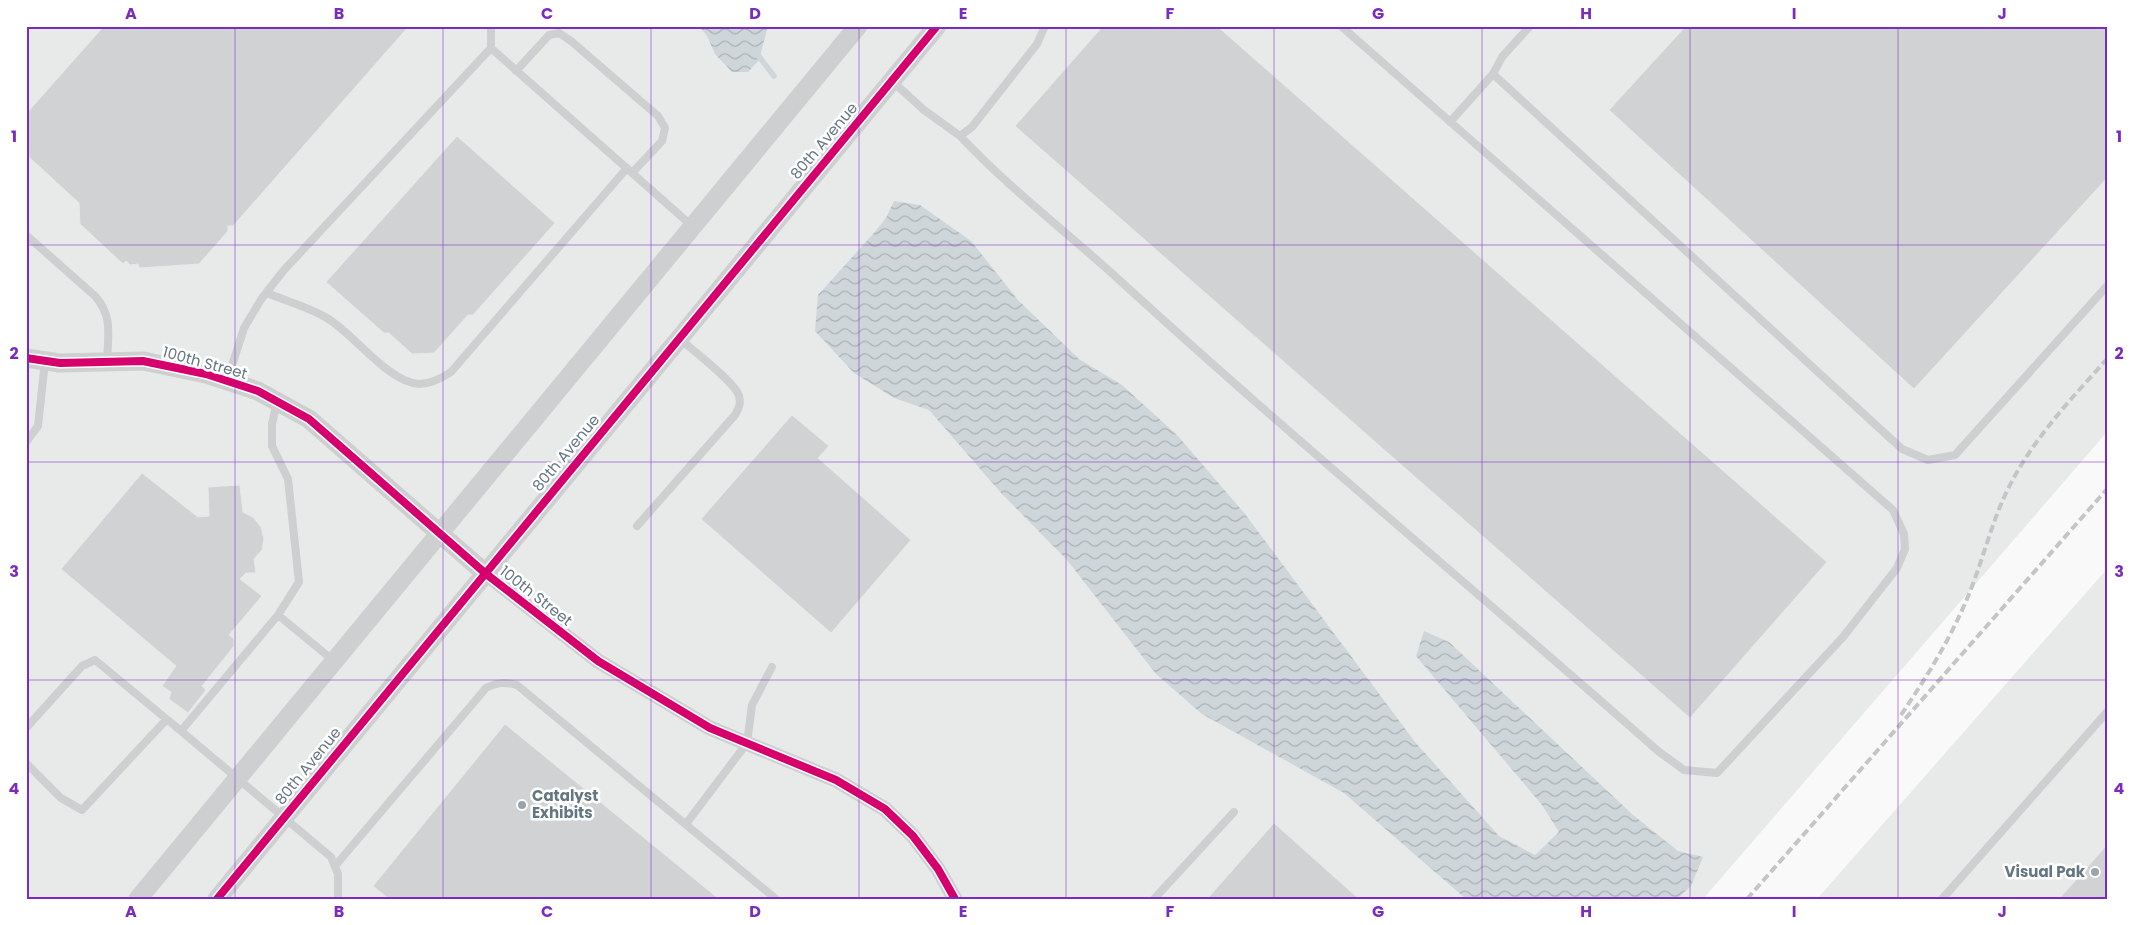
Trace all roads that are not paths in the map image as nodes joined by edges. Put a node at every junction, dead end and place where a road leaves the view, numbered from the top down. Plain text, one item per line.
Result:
1 (491, 26) edge
2 (858, 26) edge
3 (937, 26) edge
4 (1045, 26) edge
5 (1341, 26) edge
6 (1530, 26) edge
7 (491, 48) junction
8 (516, 70) junction
9 (1493, 74) junction
10 (892, 81) junction
11 (1450, 122) junction
12 (960, 136) junction
13 (630, 171) junction
14 (693, 226) junction
15 (26, 235) edge
16 (2107, 286) edge
17 (267, 292) junction
18 (679, 338) junction
19 (26, 358) edge
20 (45, 361) junction
21 (107, 362) junction
22 (227, 381) junction
23 (277, 402) junction
24 (26, 442) edge
25 (637, 526) dead end
26 (440, 532) junction
27 (484, 573) junction
28 (278, 614) junction
29 (334, 661) junction
30 (772, 667) dead end
31 (2107, 712) edge
32 (166, 720) junction
33 (26, 728) edge
34 (181, 731) junction
35 (747, 743) junction
36 (26, 763) edge
37 (238, 778) junction
38 (1234, 812) dead end
39 (284, 817) junction
40 (686, 824) junction
41 (335, 866) junction
42 (138, 899) edge
43 (217, 899) edge
44 (338, 899) edge
45 (776, 899) edge
46 (955, 899) edge
47 (1154, 899) edge
48 (1942, 899) edge

1 - 7 lane
2 - 14 street
3 - 10 street, 80th Avenue
4 - 12 lane
5 - 11 lane
6 - 9 lane
7 - 8 lane
7 - 17 lane
8 - 13 lane
8 - 13 lane
9 - 11 lane
9 - 16 lane
10 - 12 lane
10 - 18 street, 80th Avenue
11 - 12 lane
13 - 14 lane
13 - 17 lane
14 - 26 street
15 - 21 lane
17 - 22 lane
18 - 25 lane
18 - 27 street, 80th Avenue
19 - 20 street, 100th Street
20 - 21 street, 100th Street
20 - 24 lane
21 - 22 street, 100th Street
22 - 23 street, 100th Street
23 - 26 street, 100th Street
23 - 28 lane
26 - 27 street, 100th Street
26 - 29 street
27 - 35 street, 100th Street
27 - 39 street, 80th Avenue
28 - 29 lane
28 - 34 lane
29 - 37 street
30 - 35 lane
31 - 48 lane
32 - 33 lane
32 - 34 lane
32 - 36 lane
34 - 37 lane
35 - 40 lane
35 - 46 street, 100th Street
37 - 39 lane
37 - 42 street
38 - 47 lane
39 - 41 lane
39 - 43 street, 80th Avenue
40 - 41 lane
40 - 45 lane
41 - 44 lane

